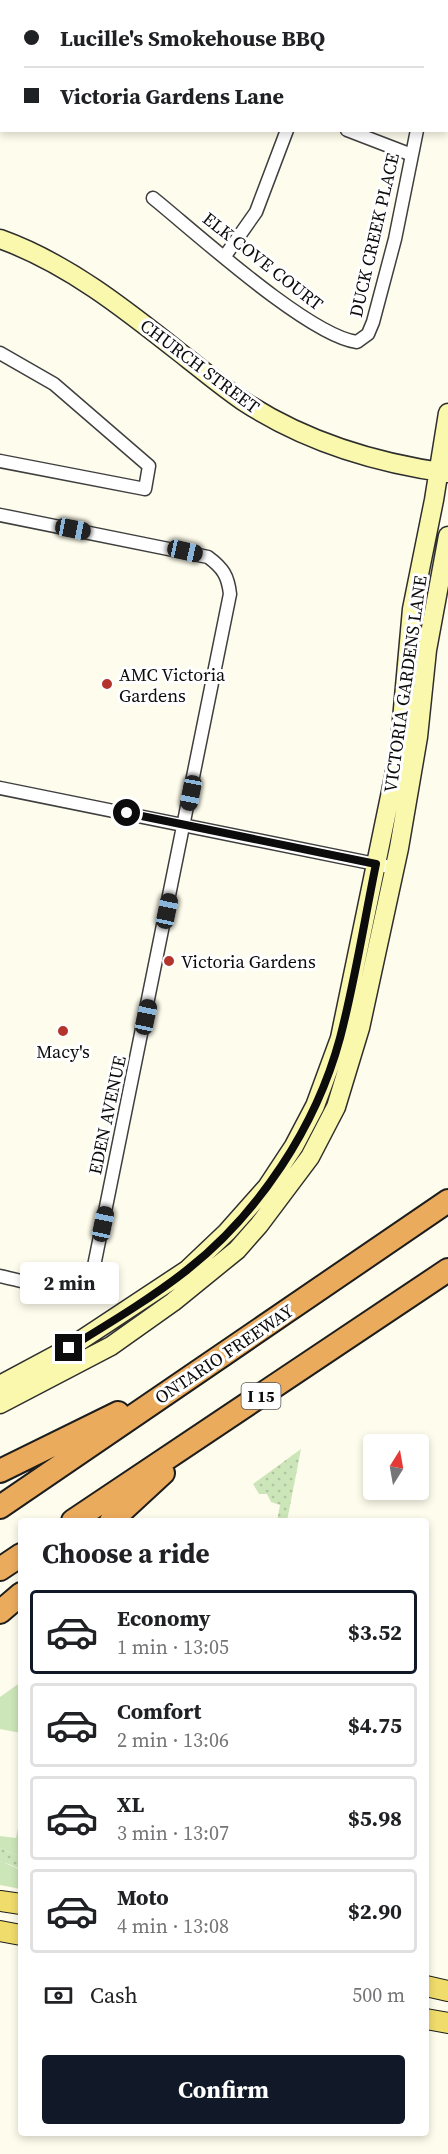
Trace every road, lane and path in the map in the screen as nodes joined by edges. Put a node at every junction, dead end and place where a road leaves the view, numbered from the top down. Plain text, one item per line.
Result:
1 (287, 132) edge
2 (352, 132) edge
3 (417, 132) edge
4 (412, 155) junction
5 (153, 198) dead end
6 (0, 239) edge
7 (225, 256) junction
8 (357, 342) joint
9 (0, 353) edge
10 (448, 413) edge
11 (0, 461) edge
12 (443, 472) edge
13 (0, 514) edge
14 (448, 536) edge
15 (0, 788) edge
16 (185, 825) junction
17 (376, 864) junction
18 (395, 868) junction
19 (310, 1115) junction
20 (448, 1201) edge
21 (269, 1212) junction
22 (448, 1270) edge
23 (0, 1276) edge
24 (189, 1379) junction
25 (0, 1385) edge
26 (0, 1404) edge
27 (198, 1438) junction
28 (0, 1471) edge
29 (0, 1506) edge
30 (78, 1518) edge
31 (115, 1518) edge
32 (18, 1557) edge
33 (0, 1569) edge
34 (18, 1597) edge
35 (0, 1612) edge
36 (0, 1901) edge
37 (18, 1904) edge
38 (0, 1914) edge
39 (18, 1916) edge
40 (0, 1931) edge
41 (18, 1934) edge
42 (429, 1987) edge
43 (448, 1991) edge
44 (429, 2020) edge
45 (448, 2023) edge

1 - 7 street
2 - 4 street
3 - 4 street, DUCK CREEK PLACE
4 - 8 street, DUCK CREEK PLACE
5 - 7 street, ELK COVE COURT
6 - 12 main road, CHURCH STREET
7 - 8 street, ELK COVE COURT
9 - 11 street
10 - 12 main road, VICTORIA GARDENS LANE
12 - 17 main road, VICTORIA GARDENS LANE
13 - 16 street, EDEN AVENUE
14 - 18 main road, VICTORIA GARDENS LANE
15 - 16 street
16 - 17 street
16 - 23 street, EDEN AVENUE
17 - 18 street
17 - 19 main road, VICTORIA GARDENS LANE
18 - 21 main road, VICTORIA GARDENS LANE
19 - 21 main road
19 - 25 main road, VICTORIA GARDENS LANE
20 - 24 highway, ONTARIO FREEWAY
21 - 26 main road, VICTORIA GARDENS LANE
22 - 27 highway, I 15
24 - 28 highway
24 - 29 highway, ONTARIO FREEWAY
27 - 30 highway, I 15
27 - 31 highway
32 - 33 highway
34 - 35 highway
36 - 37 main road
38 - 39 main road
40 - 41 main road
42 - 43 main road
44 - 45 main road

